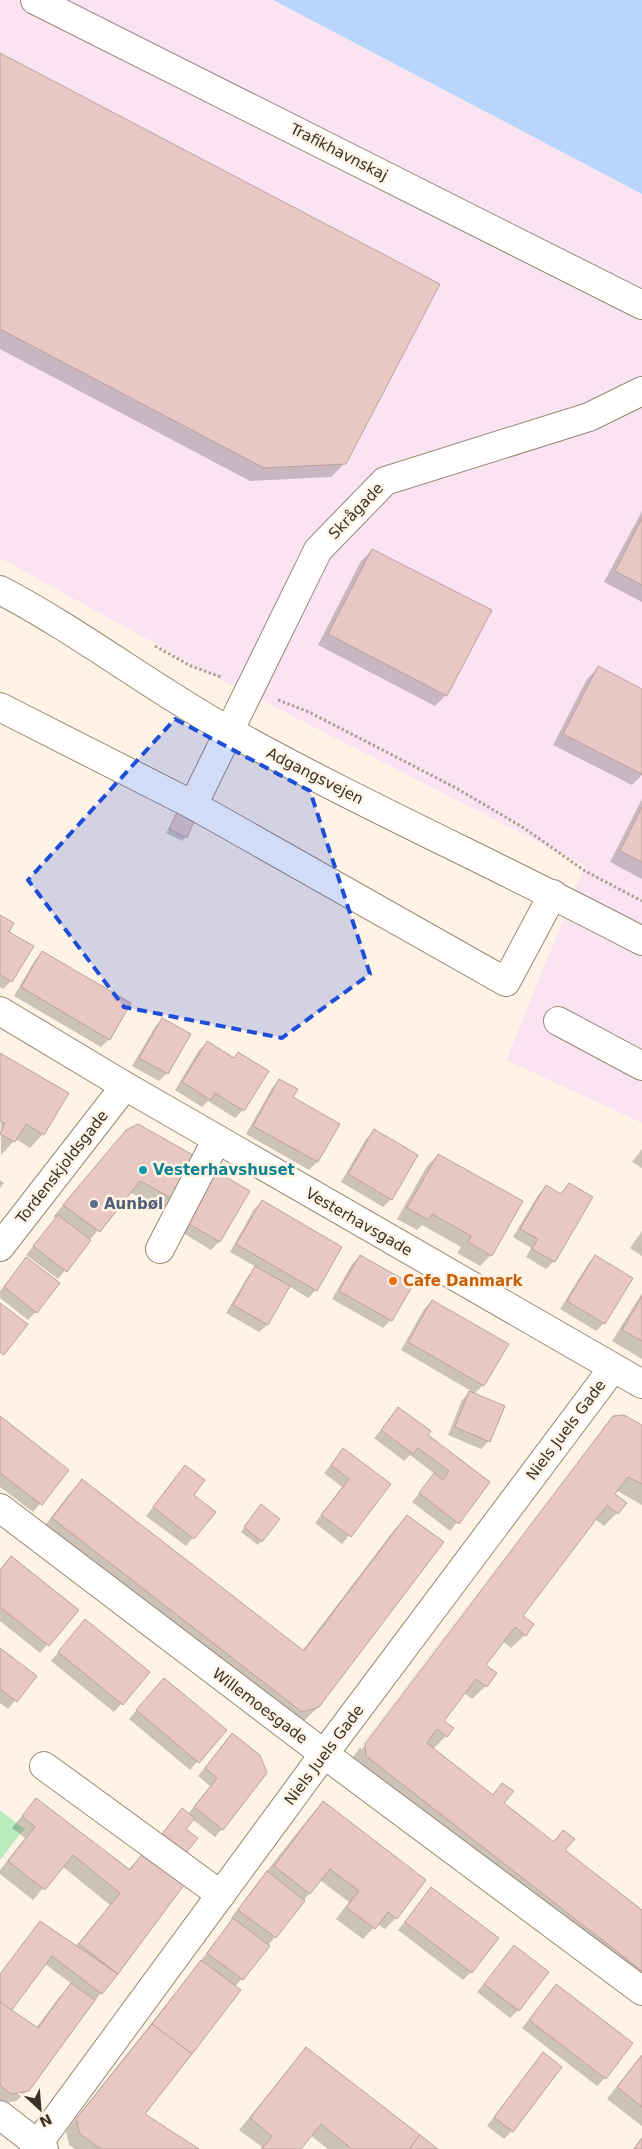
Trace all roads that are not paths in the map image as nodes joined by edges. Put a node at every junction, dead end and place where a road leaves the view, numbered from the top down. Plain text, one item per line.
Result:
1 (35, 0) edge
2 (642, 305) edge
3 (642, 391) edge
4 (0, 590) edge
5 (0, 707) edge
6 (230, 731) junction
7 (193, 805) junction
8 (553, 894) junction
9 (642, 941) edge
10 (0, 1011) edge
11 (558, 1021) dead end
12 (642, 1066) edge
13 (125, 1086) junction
14 (217, 1139) junction
15 (0, 1247) edge
16 (160, 1249) dead end
17 (613, 1368) junction
18 (642, 1384) edge
19 (0, 1508) edge
20 (324, 1754) junction
21 (44, 1766) dead end
22 (220, 1895) junction
23 (642, 1991) edge
24 (0, 2115) edge
25 (39, 2148) edge

1 - 2 street, Trafikhavnskaj
3 - 6 street, Skrågade
4 - 6 street, Adgangsvejen
5 - 7 street
6 - 7 street, Skrågade
6 - 8 street, Adgangsvejen
7 - 8 street
8 - 9 street, Adgangsvejen
10 - 13 street, Vesterhavsgade
11 - 12 street
13 - 14 street, Vesterhavsgade
13 - 15 street, Tordenskjoldsgade
14 - 16 street
14 - 17 street, Vesterhavsgade
17 - 18 street, Vesterhavsgade
17 - 20 street, Niels Juels Gade
19 - 20 street, Willemoesgade
20 - 22 street, Niels Juels Gade
20 - 23 street, Willemoesgade
21 - 22 street
22 - 25 street, Niels Juels Gade
24 - 25 street

